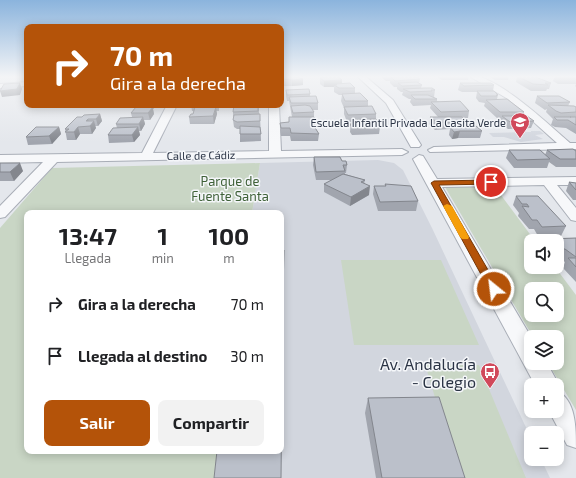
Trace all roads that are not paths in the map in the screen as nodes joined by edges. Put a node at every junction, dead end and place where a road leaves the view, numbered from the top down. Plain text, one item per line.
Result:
1 (386, 98) edge
2 (513, 98) edge
3 (170, 108) edge
4 (274, 108) edge
5 (572, 147) edge
6 (417, 152) junction
7 (275, 154) junction
8 (146, 156) junction
9 (54, 158) junction
10 (0, 159) edge
11 (547, 181) junction
12 (576, 181) edge
13 (434, 183) junction
14 (0, 214) edge
15 (576, 217) edge
16 (524, 344) edge
17 (564, 414) edge
18 (576, 434) edge

1 - 6 street
2 - 5 street
3 - 8 street
4 - 7 street
5 - 6 street
6 - 7 street, Calle de Cádiz
6 - 13 street
7 - 8 street, Calle de Cádiz
8 - 9 street, Calle de Cádiz
9 - 10 street, Calle de Cádiz
9 - 14 street
11 - 12 street
11 - 13 street
11 - 15 street
13 - 16 street
17 - 18 street

